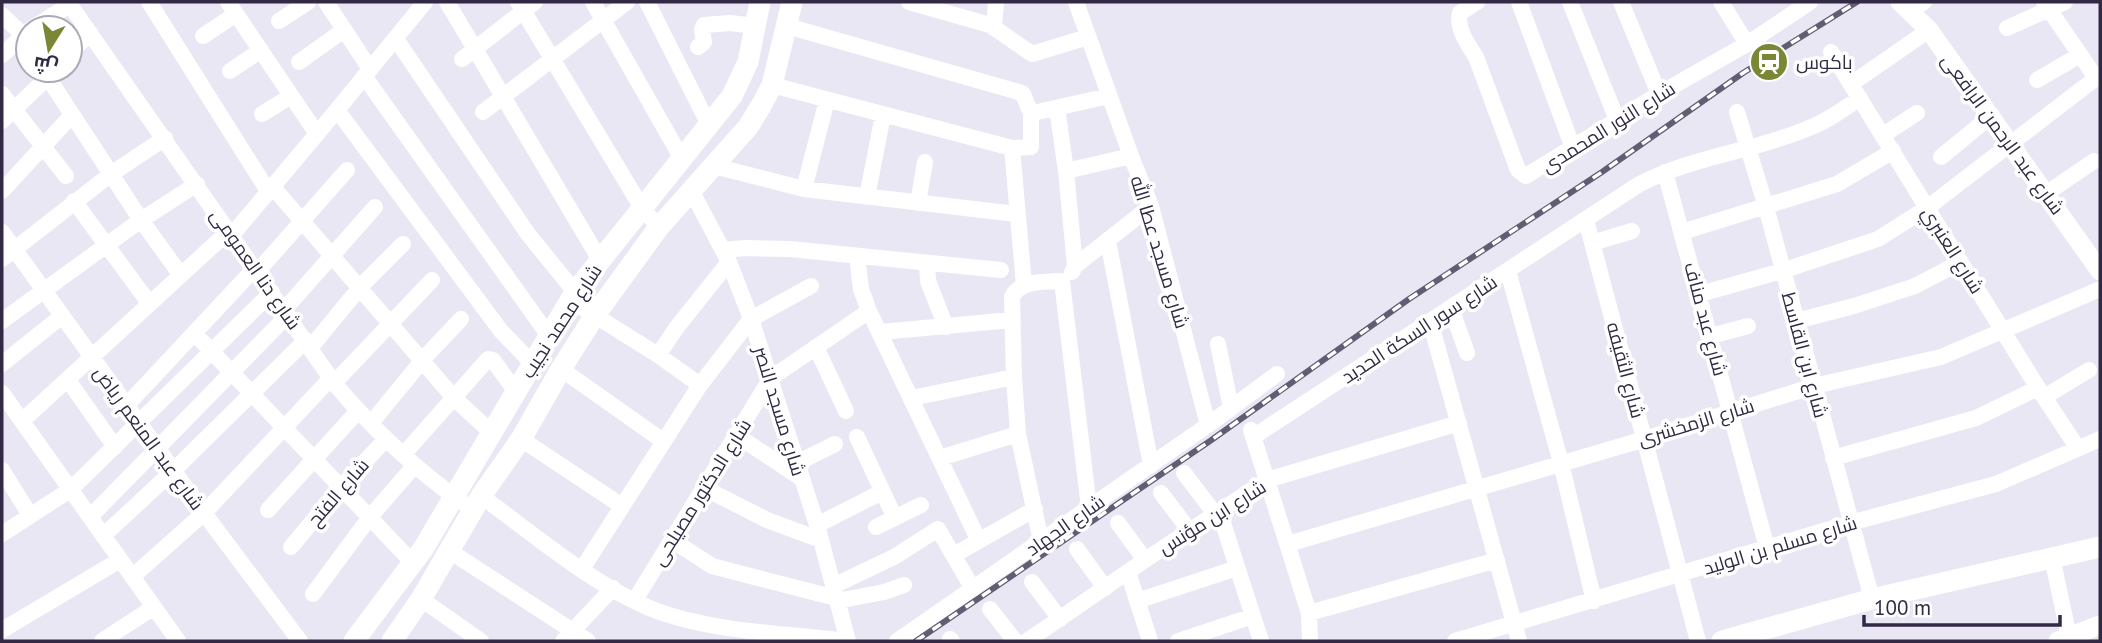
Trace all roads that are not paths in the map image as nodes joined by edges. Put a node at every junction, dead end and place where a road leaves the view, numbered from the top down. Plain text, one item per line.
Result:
1 (7, 2) edge
2 (308, 2) edge
3 (326, 2) edge
4 (593, 2) edge
5 (627, 2) edge
6 (647, 2) edge
7 (760, 2) edge
8 (792, 2) edge
9 (909, 2) edge
10 (997, 2) edge
11 (1076, 2) edge
12 (1519, 2) edge
13 (1570, 2) edge
14 (1621, 2) edge
15 (1721, 2) edge
16 (1810, 2) edge
17 (2065, 2) edge
18 (69, 3) edge
19 (450, 3) edge
20 (420, 4) edge
21 (156, 5) edge
22 (525, 5) edge
23 (1912, 5) edge
24 (1470, 6) edge
25 (2046, 6) edge
26 (2, 8) edge
27 (232, 8) edge
28 (54, 14) edge
29 (603, 20) junction
30 (279, 21) dead end
31 (757, 26) junction
32 (787, 26) junction
33 (994, 28) junction
34 (2007, 28) dead end
35 (344, 30) junction
36 (1929, 30) junction
37 (91, 34) junction
38 (202, 36) dead end
39 (1088, 37) junction
40 (396, 39) junction
41 (84, 40) edge
42 (1747, 44) junction
43 (698, 47) dead end
44 (475, 48) junction
45 (261, 50) junction
46 (1831, 52) dead end
47 (2080, 55) junction
48 (462, 59) dead end
49 (552, 59) junction
50 (299, 62) dead end
51 (230, 71) dead end
52 (367, 73) junction
53 (2096, 78) edge
54 (2037, 80) dead end
55 (36, 84) edge
56 (53, 84) edge
57 (772, 85) junction
58 (1855, 91) junction
59 (2, 94) edge
60 (1659, 94) junction
61 (291, 96) junction
62 (504, 96) junction
63 (1109, 96) junction
64 (2100, 96) edge
65 (827, 100) junction
66 (1057, 108) junction
67 (14, 109) junction
68 (337, 110) junction
69 (1031, 111) junction
70 (484, 112) dead end
71 (1737, 112) dead end
72 (1917, 113) dead end
73 (262, 114) dead end
74 (72, 115) junction
75 (883, 115) junction
76 (1992, 115) junction
77 (1617, 120) junction
78 (2, 121) edge
79 (709, 125) junction
80 (317, 134) junction
81 (1883, 135) junction
82 (165, 138) junction
83 (2011, 144) junction
84 (43, 147) junction
85 (1747, 147) junction
86 (1012, 148) junction
87 (1573, 148) junction
88 (1894, 151) junction
89 (1130, 156) junction
90 (1941, 157) dead end
91 (682, 159) junction
92 (2094, 161) dead end
93 (925, 162) dead end
94 (714, 166) junction
95 (347, 170) dead end
96 (1066, 171) junction
97 (1665, 172) junction
98 (111, 174) junction
99 (66, 176) dead end
100 (197, 184) junction
101 (270, 189) junction
102 (804, 189) junction
103 (691, 190) junction
104 (2, 191) edge
105 (2047, 194) junction
106 (867, 197) junction
107 (74, 201) junction
108 (918, 203) junction
109 (1151, 206) junction
110 (1766, 206) junction
111 (375, 207) dead end
112 (642, 208) junction
113 (1927, 208) junction
114 (1016, 214) junction
115 (141, 220) junction
116 (301, 220) junction
117 (1586, 220) junction
118 (659, 227) junction
119 (1632, 230) dead end
120 (2, 232) edge
121 (1682, 232) junction
122 (231, 233) junction
123 (1108, 241) junction
124 (1592, 243) junction
125 (403, 244) dead end
126 (105, 246) junction
127 (8, 254) edge
128 (331, 255) junction
129 (726, 256) junction
130 (857, 256) junction
131 (600, 260) junction
132 (1961, 262) junction
133 (927, 263) junction
134 (1075, 266) junction
135 (257, 269) junction
136 (1001, 270) dead end
137 (1508, 271) junction
138 (1782, 271) junction
139 (2100, 271) edge
140 (180, 274) junction
141 (432, 280) dead end
142 (1062, 281) junction
143 (1024, 285) junction
144 (811, 286) dead end
145 (43, 289) junction
146 (360, 289) junction
147 (2100, 289) edge
148 (272, 292) junction
149 (1700, 294) junction
150 (573, 296) junction
151 (149, 303) junction
152 (1451, 307) junction
153 (869, 310) junction
154 (286, 312) junction
155 (62, 316) junction
156 (595, 316) junction
157 (461, 319) dead end
158 (751, 319) junction
159 (1011, 320) junction
160 (2, 321) edge
161 (1430, 321) junction
162 (1796, 321) junction
163 (391, 325) junction
164 (1748, 326) dead end
165 (946, 327) junction
166 (2003, 331) junction
167 (881, 332) junction
168 (194, 333) junction
169 (1711, 336) junction
170 (549, 337) junction
171 (308, 344) junction
172 (1218, 344) dead end
173 (817, 347) junction
174 (211, 351) junction
175 (1467, 353) dead end
176 (658, 355) junction
177 (91, 357) junction
178 (423, 362) junction
179 (533, 363) junction
180 (2, 364) edge
181 (561, 369) junction
182 (2089, 370) dead end
183 (231, 372) junction
184 (1277, 374) dead end
185 (1014, 377) junction
186 (771, 378) junction
187 (68, 380) junction
188 (332, 380) junction
189 (700, 385) junction
190 (1814, 386) junction
191 (516, 392) junction
192 (2041, 392) junction
193 (2, 393) edge
194 (252, 394) junction
195 (454, 398) junction
196 (912, 398) junction
197 (126, 406) junction
198 (1231, 408) junction
199 (358, 411) junction
200 (846, 411) dead end
201 (1731, 411) junction
202 (22, 421) junction
203 (138, 422) junction
204 (1459, 423) junction
205 (371, 424) junction
206 (1208, 425) junction
207 (285, 428) junction
208 (492, 433) junction
209 (1018, 434) junction
210 (736, 435) junction
211 (857, 437) dead end
212 (386, 439) junction
213 (521, 439) junction
214 (1645, 439) junction
215 (2100, 439) edge
216 (663, 441) junction
217 (835, 444) dead end
218 (115, 447) junction
219 (2077, 447) junction
220 (157, 448) junction
221 (940, 458) junction
222 (1833, 458) junction
223 (315, 460) junction
224 (409, 460) junction
225 (1560, 463) junction
226 (1151, 465) junction
227 (2, 470) edge
228 (173, 471) junction
229 (799, 471) junction
230 (1184, 473) dead end
231 (1267, 480) junction
232 (341, 487) junction
233 (704, 488) junction
234 (1477, 488) junction
235 (70, 490) junction
236 (882, 492) junction
237 (1161, 493) dead end
238 (454, 497) junction
239 (477, 503) junction
240 (922, 505) dead end
241 (622, 506) junction
242 (1089, 508) junction
243 (1035, 509) junction
244 (268, 510) dead end
245 (1217, 512) junction
246 (204, 513) junction
247 (30, 515) junction
248 (90, 517) junction
249 (370, 517) junction
250 (895, 518) junction
251 (1118, 523) dead end
252 (1850, 523) junction
253 (876, 527) dead end
254 (1189, 530) junction
255 (819, 532) junction
256 (2, 534) edge
257 (103, 536) junction
258 (672, 540) junction
259 (979, 541) junction
260 (1041, 541) junction
261 (1288, 544) junction
262 (291, 547) dead end
263 (2100, 547) edge
264 (1768, 548) junction
265 (1077, 549) dead end
266 (448, 550) junction
267 (954, 555) junction
268 (2052, 557) junction
269 (1145, 559) junction
270 (120, 560) junction
271 (1497, 560) junction
272 (413, 563) junction
273 (1237, 568) junction
274 (582, 569) junction
275 (1128, 572) junction
276 (1682, 574) junction
277 (132, 577) junction
278 (1032, 582) dead end
279 (904, 585) dead end
280 (613, 588) junction
281 (1105, 588) junction
282 (973, 589) junction
283 (313, 594) dead end
284 (835, 595) junction
285 (421, 599) junction
286 (1872, 599) junction
287 (635, 600) junction
288 (1137, 601) junction
289 (1594, 601) junction
290 (154, 607) junction
291 (990, 609) dead end
292 (1309, 613) junction
293 (1253, 616) junction
294 (1060, 619) junction
295 (1514, 624) junction
296 (2100, 625) edge
297 (2, 630) edge
298 (567, 636) edge
299 (842, 639) edge
300 (2063, 639) edge
301 (102, 641) edge
302 (178, 641) edge
303 (300, 641) edge
304 (354, 641) edge
305 (392, 641) edge
306 (481, 641) edge
307 (588, 641) edge
308 (897, 641) edge
309 (1015, 641) edge
310 (1027, 641) edge
311 (1150, 641) edge
312 (1178, 641) edge
313 (1261, 641) edge
314 (1310, 641) edge
315 (1455, 641) edge
316 (1519, 641) edge
317 (1698, 641) edge
318 (1722, 641) edge

1 - 26 street
2 - 30 street
3 - 35 street
4 - 29 street
5 - 29 street
6 - 79 street
7 - 31 main road, شارع محمد نجيب
8 - 32 main road, شارع محمد نجيب
9 - 33 street
10 - 33 street
11 - 39 street, شارع مسجد عطا الله
12 - 87 street
13 - 77 street
14 - 60 street
15 - 42 street
16 - 42 street, شارع النور المحمدى
17 - 25 street
18 - 28 street
18 - 37 street, شارع دنا العمومى
19 - 44 street
20 - 40 street
21 - 101 street
22 - 44 street
22 - 49 street
23 - 36 street, شارع عبد الرحمن الرافعى
24 - 87 street, شارع النور المحمدى
25 - 34 street
25 - 47 street
27 - 38 street
27 - 45 street
29 - 49 street
29 - 91 street
31 - 43 street
31 - 79 main road, شارع محمد نجيب
32 - 57 main road, شارع محمد نجيب
32 - 69 street
33 - 39 street
35 - 50 street
35 - 52 street
36 - 58 street, شارع سور السكة الحديد
36 - 76 street, شارع عبد الرحمن الرافعى
37 - 41 street
37 - 82 street, شارع دنا العمومى
39 - 63 street, شارع مسجد عطا الله
40 - 52 street
40 - 150 street
42 - 60 street, شارع النور المحمدى
44 - 48 street
44 - 62 street
45 - 51 street
45 - 61 street
46 - 58 street, شارع العنبري
47 - 53 street
47 - 54 street
49 - 62 street
49 - 112 street
52 - 68 street
52 - 170 street
53 - 64 street
53 - 83 street
55 - 67 street
56 - 74 street
57 - 65 street
57 - 94 main road, شارع محمد نجيب
58 - 81 street, شارع العنبري
58 - 85 street, شارع سور السكة الحديد
59 - 67 street
60 - 77 street, شارع النور المحمدى
61 - 73 street
61 - 80 street
62 - 70 street
62 - 131 street
63 - 66 street
63 - 89 street, شارع مسجد عطا الله
65 - 75 street
65 - 102 street
66 - 69 street
66 - 96 street
67 - 78 street
67 - 84 street
68 - 80 street
68 - 179 street
69 - 86 street
71 - 85 street, شارع ابن القاسط
72 - 81 street
74 - 84 street
74 - 98 street
75 - 86 street
75 - 106 street
76 - 83 street, شارع عبد الرحمن الرافعى
76 - 90 street
77 - 87 street, شارع النور المحمدى
79 - 91 main road, شارع محمد نجيب
80 - 101 street
81 - 88 street, شارع العنبري
82 - 98 street
82 - 100 street, شارع دنا العمومى
83 - 105 street, شارع عبد الرحمن الرافعى
83 - 113 street
84 - 99 street
84 - 104 street
85 - 97 street, شارع سور السكة الحديد
85 - 110 street, شارع ابن القاسط
86 - 114 street
88 - 110 street
88 - 113 street, شارع العنبري
89 - 96 street
89 - 109 street, شارع مسجد عطا الله
91 - 112 main road, شارع محمد نجيب
92 - 105 street
93 - 108 street
94 - 102 street
94 - 103 main road, شارع محمد نجيب
95 - 116 street
96 - 134 street
97 - 117 street, شارع سور السكة الحديد
97 - 121 street, شارع عبد مناف
98 - 107 street
98 - 115 street
100 - 115 street
100 - 122 street, شارع دنا العمومى
101 - 116 street
101 - 122 street
102 - 106 street
103 - 118 main road, شارع محمد نجيب
103 - 129 street, شارع مسجد النصر
105 - 139 street, شارع عبد الرحمن الرافعى
106 - 108 street
107 - 126 street
107 - 127 street
108 - 114 street
109 - 123 street
109 - 206 street, شارع مسجد عطا الله
110 - 121 street
110 - 138 street, شارع ابن القاسط
111 - 128 street
112 - 118 street
112 - 131 main road, شارع محمد نجيب
113 - 132 street, شارع العنبري
113 - 138 street
114 - 143 street
115 - 126 street
115 - 140 street
116 - 128 street
116 - 135 street
117 - 124 street, شارع الثقيفه
117 - 137 street, شارع سور السكة الحديد
118 - 156 main road, شارع محمد نجيب
119 - 124 street
120 - 127 street, شارع عبد المنعم رياض
121 - 149 street, شارع عبد مناف
122 - 135 street, شارع دنا العمومى
122 - 140 street
123 - 134 street
123 - 226 street
124 - 214 street, شارع الثقيفه
125 - 146 street
126 - 145 street
126 - 151 street
127 - 145 street, شارع عبد المنعم رياض
128 - 146 street
128 - 154 street
129 - 130 street
129 - 158 street, شارع مسجد النصر
129 - 176 street
130 - 133 street
130 - 153 street
131 - 150 main road, شارع محمد نجيب
132 - 162 street
132 - 166 street, شارع العنبري
133 - 136 street
133 - 165 street
134 - 142 street
135 - 148 street, شارع دنا العمومى
135 - 168 street
137 - 152 street, شارع سور السكة الحديد
137 - 225 street
138 - 149 street
138 - 162 street, شارع ابن القاسط
140 - 151 street
141 - 163 street
142 - 143 street
142 - 242 street
143 - 159 street
144 - 158 street
145 - 155 street, شارع عبد المنعم رياض
145 - 160 street
146 - 163 street
146 - 171 street
147 - 166 street, شارع الزمخشرى
148 - 154 street, شارع دنا العمومى
148 - 174 street
149 - 169 street, شارع عبد مناف
150 - 156 street
150 - 170 main road, شارع محمد نجيب
151 - 177 street
152 - 161 street, شارع سور السكة الحديد
152 - 175 street
153 - 167 street
153 - 173 street, شارع الدكتور مصيلحى
154 - 171 street, شارع دنا العمومى
154 - 183 street
155 - 177 street, شارع عبد المنعم رياض
155 - 180 street
156 - 176 street
156 - 181 main road, شارع محمد نجيب
157 - 178 street
158 - 186 street, شارع مسجد النصر
158 - 189 street
159 - 165 street
159 - 185 street
161 - 204 street
161 - 231 street, شارع سور السكة الحديد
162 - 190 street, شارع ابن القاسط
163 - 178 street
163 - 188 street
164 - 169 street
165 - 167 street
166 - 190 street, شارع الزمخشرى
166 - 192 street, شارع العنبري
167 - 196 street
168 - 174 street
168 - 197 street
169 - 201 street, شارع عبد مناف
170 - 179 main road, شارع محمد نجيب
171 - 188 street, شارع دنا العمومى
171 - 194 street
172 - 198 street
173 - 186 street, شارع الدكتور مصيلحى
173 - 200 street
174 - 183 street
174 - 203 street
176 - 189 street
177 - 187 street
177 - 197 street, شارع عبد المنعم رياض
178 - 195 street
178 - 205 street
179 - 191 main road, شارع محمد نجيب
181 - 213 main road, شارع محمد نجيب
181 - 216 street
182 - 192 street
183 - 194 street
183 - 220 street
184 - 198 street, شارع الجهاد
185 - 196 street
185 - 209 street
186 - 210 street, شارع الدكتور مصيلحى
186 - 229 street, شارع مسجد النصر
187 - 202 street
187 - 218 street
188 - 199 street, شارع دنا العمومى
188 - 207 street
189 - 216 street
190 - 201 street, شارع الزمخشرى
190 - 222 street, شارع ابن القاسط
191 - 195 street
191 - 208 main road, شارع محمد نجيب
192 - 219 street, شارع العنبري
192 - 222 street
193 - 202 street
194 - 207 street
194 - 228 street
195 - 208 street
195 - 224 street
196 - 221 street
197 - 203 street, شارع عبد المنعم رياض
198 - 206 street, شارع الجهاد
199 - 205 street, شارع دنا العمومى
199 - 223 street
201 - 214 street, شارع الزمخشرى
201 - 264 street, شارع عبد مناف
202 - 235 street
203 - 218 street
203 - 220 street, شارع عبد المنعم رياض
204 - 231 street, شارع ابن مؤنس
204 - 234 street
205 - 212 street, شارع دنا العمومى
206 - 226 street, شارع الجهاد
207 - 223 street
207 - 246 street
208 - 238 main road, شارع محمد نجيب
209 - 221 street
209 - 243 street
210 - 229 street
210 - 233 street, شارع الدكتور مصيلحى
211 - 236 street
212 - 224 street, شارع دنا العمومى
212 - 232 street, شارع الفتح
213 - 239 main road, شارع محمد نجيب
213 - 241 street
214 - 225 street, شارع الزمخشرى
214 - 276 street, شارع الثقيفه
215 - 219 street, شارع مسلم بن الوليد
216 - 241 street
217 - 229 street
218 - 235 street
219 - 252 street, شارع مسلم بن الوليد
220 - 228 street, شارع عبد المنعم رياض
220 - 248 street
221 - 259 street
222 - 252 street, شارع ابن القاسط
223 - 232 street
223 - 244 street
224 - 238 street, شارع دنا العمومى
224 - 249 street
225 - 234 street, شارع الزمخشرى
225 - 289 street
226 - 242 street, شارع الجهاد
227 - 247 street
228 - 246 street, شارع عبد المنعم رياض
228 - 257 street
229 - 255 street, شارع مسجد النصر
230 - 245 street
231 - 245 street, شارع ابن مؤنس
231 - 261 street
232 - 249 street
232 - 262 street, شارع الفتح
233 - 255 street
233 - 258 street, شارع الدكتور مصيلحى
234 - 261 street, شارع الزمخشرى
234 - 271 street
235 - 247 street
235 - 248 street
236 - 250 street
236 - 255 street
237 - 254 street
238 - 239 street, شارع دنا العمومى
238 - 272 main road, شارع محمد نجيب
239 - 266 main road, شارع محمد نجيب
239 - 274 street, شارع دنا العمومى
240 - 250 street
241 - 274 street
242 - 260 street, شارع الجهاد
243 - 259 street
243 - 260 street
245 - 254 street, شارع ابن مؤنس
245 - 273 street
246 - 277 street
246 - 303 street, شارع عبد المنعم رياض
247 - 256 street
248 - 257 street
249 - 272 street
249 - 283 street
250 - 253 street
251 - 269 street
252 - 264 street, شارع مسلم بن الوليد
252 - 286 street, شارع ابن القاسط
254 - 269 street, شارع ابن مؤنس
255 - 284 street, شارع مسجد النصر
257 - 270 street
258 - 284 street
258 - 287 street, شارع الدكتور مصيلحى
259 - 267 street
260 - 282 street, شارع الجهاد
261 - 292 street
263 - 268 main road
264 - 276 street, شارع مسلم بن الوليد
265 - 281 street
266 - 285 main road, شارع محمد نجيب
266 - 298 street
267 - 282 street
267 - 284 street
268 - 286 main road
268 - 300 street
269 - 275 street, شارع ابن مؤنس
270 - 277 street
270 - 297 street
271 - 292 street
271 - 295 street
272 - 304 main road, شارع محمد نجيب
273 - 288 street
273 - 293 street
274 - 280 street, شارع دنا العمومى
275 - 281 street, شارع ابن مؤنس
275 - 288 street
276 - 289 street, شارع مسلم بن الوليد
276 - 317 street, شارع الثقيفه
277 - 290 street
278 - 294 street
279 - 284 street
280 - 287 street, شارع دنا العمومى
280 - 298 street
281 - 294 street, شارع ابن مؤنس
282 - 308 street, شارع الجهاد
284 - 299 street, شارع مسجد النصر
285 - 305 main road, شارع محمد نجيب
285 - 306 street
286 - 318 main road
287 - 299 street, شارع دنا العمومى
288 - 311 street
289 - 295 street, شارع مسلم بن الوليد
290 - 301 street
290 - 302 street
291 - 309 street
292 - 314 street
293 - 312 street
293 - 313 street
294 - 310 street, شارع ابن مؤنس
295 - 315 street, شارع مسلم بن الوليد
295 - 316 street
296 - 300 street
298 - 307 street

